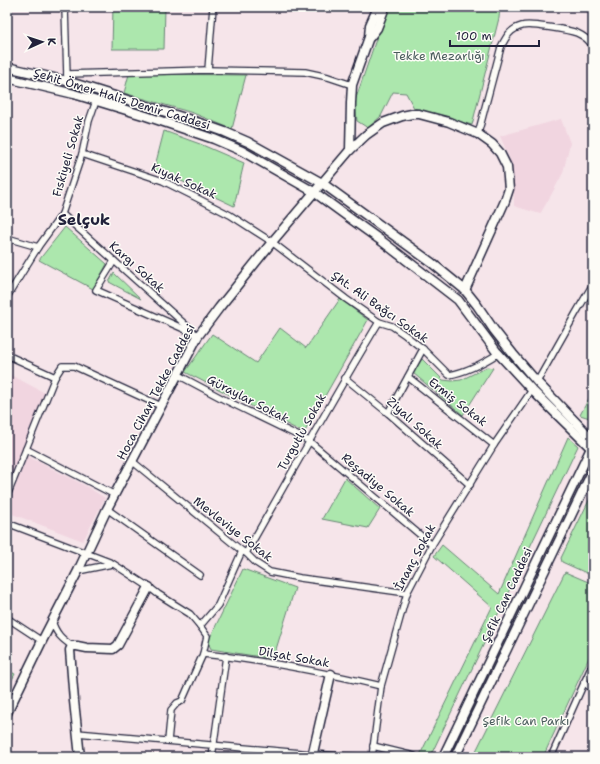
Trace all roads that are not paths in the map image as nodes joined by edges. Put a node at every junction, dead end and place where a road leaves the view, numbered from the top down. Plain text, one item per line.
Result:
1 (65, 7) edge
2 (213, 7) edge
3 (378, 7) edge
4 (385, 7) edge
5 (369, 37) junction
6 (593, 47) edge
7 (7, 67) edge
8 (208, 70) junction
9 (7, 78) edge
10 (67, 78) junction
11 (352, 85) junction
12 (96, 100) junction
13 (478, 134) junction
14 (350, 150) junction
15 (82, 154) junction
16 (322, 183) junction
17 (314, 192) junction
18 (62, 214) junction
19 (7, 238) edge
20 (272, 242) junction
21 (38, 247) junction
22 (114, 261) junction
23 (593, 284) edge
24 (465, 290) junction
25 (7, 297) edge
26 (379, 322) junction
27 (198, 336) junction
28 (423, 349) junction
29 (499, 353) junction
30 (7, 355) edge
31 (178, 375) junction
32 (55, 377) junction
33 (408, 377) junction
34 (346, 378) junction
35 (538, 382) junction
36 (532, 390) junction
37 (161, 406) junction
38 (388, 413) junction
39 (593, 440) edge
40 (309, 441) junction
41 (494, 445) junction
42 (592, 447) edge
43 (26, 449) junction
44 (132, 462) junction
45 (593, 470) edge
46 (470, 485) junction
47 (115, 495) junction
48 (7, 496) edge
49 (107, 509) junction
50 (7, 523) edge
51 (432, 545) junction
52 (244, 552) junction
53 (86, 554) junction
54 (112, 564) junction
55 (78, 571) junction
56 (200, 575) dead end
57 (149, 587) junction
58 (407, 593) junction
59 (7, 618) edge
60 (52, 622) junction
61 (200, 626) junction
62 (42, 641) junction
63 (72, 646) junction
64 (203, 654) junction
65 (226, 656) junction
66 (593, 663) edge
67 (331, 674) junction
68 (584, 682) junction
69 (381, 686) junction
70 (593, 690) edge
71 (7, 713) edge
72 (77, 733) junction
73 (168, 741) junction
74 (213, 745) junction
75 (373, 746) junction
76 (312, 755) edge
77 (414, 756) dead end
78 (80, 757) edge
79 (212, 757) edge
80 (357, 757) edge
81 (372, 757) edge
82 (442, 757) edge
83 (455, 757) edge
84 (551, 757) edge

1 - 10 street
2 - 8 street
3 - 5 main road
4 - 5 main road
5 - 11 main road
6 - 13 street
7 - 10 main road, Şehit Ömer Halis Demir Caddesi
8 - 10 street
8 - 11 street
9 - 12 main road, Şehit Ömer Halis Demir Caddesi
10 - 16 main road, Şehit Ömer Halis Demir Caddesi
11 - 14 main road
12 - 15 street, Fıskiyeli Sokak
12 - 17 main road, Şehit Ömer Halis Demir Caddesi
13 - 14 main road, Hoca Cihan Tekke Caddesi
13 - 24 main road, Hoca Cihan Tekke Caddesi
14 - 16 main road, Hoca Cihan Tekke Caddesi
15 - 18 street, Fıskiyeli Sokak
15 - 20 street, Kıyak Sokak
16 - 17 main road, Hoca Cihan Tekke Caddesi
16 - 24 main road, Şehit Ömer Halis Demir Caddesi
17 - 20 main road, Hoca Cihan Tekke Caddesi
17 - 29 main road, Şehit Ömer Halis Demir Caddesi
18 - 21 street, Fıskiyeli Sokak
18 - 22 street, Kargı Sokak
19 - 21 street
20 - 26 street, Şht. Ali Bağcı Sokak
20 - 27 main road, Hoca Cihan Tekke Caddesi
21 - 25 street, Fıskiyeli Sokak
22 - 27 street, Kargı Sokak
22 - 27 street
23 - 35 street
24 - 35 main road, Şehit Ömer Halis Demir Caddesi
26 - 28 street, Şht. Ali Bağcı Sokak
26 - 34 street, Turgutlu Sokak
27 - 31 main road, Hoca Cihan Tekke Caddesi
28 - 29 street, Şht. Ali Bağcı Sokak
28 - 33 street
29 - 36 main road, Şehit Ömer Halis Demir Caddesi
30 - 32 street
31 - 37 main road, Hoca Cihan Tekke Caddesi
31 - 40 street, Güraylar Sokak
32 - 37 street
32 - 43 street
33 - 38 street
33 - 41 street, Ermiş Sokak
34 - 38 street, Ziyalı Sokak
34 - 40 street, Turgutlu Sokak
35 - 39 main road, Şehit Ömer Halis Demir Caddesi
36 - 41 street, İnanç Sokak
36 - 42 main road, Şehit Ömer Halis Demir Caddesi
37 - 44 main road, Hoca Cihan Tekke Caddesi
38 - 46 street, Ziyalı Sokak
40 - 51 street, Reşadiye Sokak
40 - 52 street, Turgutlu Sokak
41 - 46 street, İnanç Sokak
42 - 82 main road, Şefik Can Caddesi
43 - 47 street
43 - 48 street
44 - 47 main road, Hoca Cihan Tekke Caddesi
44 - 52 street, Mevleviye Sokak
45 - 83 main road, Şefik Can Caddesi
46 - 51 street, İnanç Sokak
47 - 49 main road, Hoca Cihan Tekke Caddesi
49 - 53 main road, Hoca Cihan Tekke Caddesi
49 - 56 street
50 - 53 street
51 - 58 street, İnanç Sokak
52 - 58 street, Mevleviye Sokak
52 - 61 street, Turgutlu Sokak
53 - 54 street
53 - 55 main road, Hoca Cihan Tekke Caddesi
54 - 55 street
54 - 57 street
55 - 60 main road, Hoca Cihan Tekke Caddesi
57 - 61 street
57 - 63 main road
58 - 69 street, İnanç Sokak
59 - 62 street
60 - 62 main road, Hoca Cihan Tekke Caddesi
60 - 63 street
61 - 64 street
62 - 71 main road, Hoca Cihan Tekke Caddesi
63 - 72 main road
64 - 65 street, Dilşat Sokak
64 - 73 street
65 - 67 street, Dilşat Sokak
65 - 74 street
66 - 68 street
67 - 69 street, Dilşat Sokak
67 - 76 main road
68 - 70 street
68 - 84 street
69 - 75 street, İnanç Sokak
72 - 73 street
72 - 78 main road
73 - 74 street
74 - 76 street
74 - 79 street
75 - 77 street
75 - 81 street, İnanç Sokak
76 - 80 street

